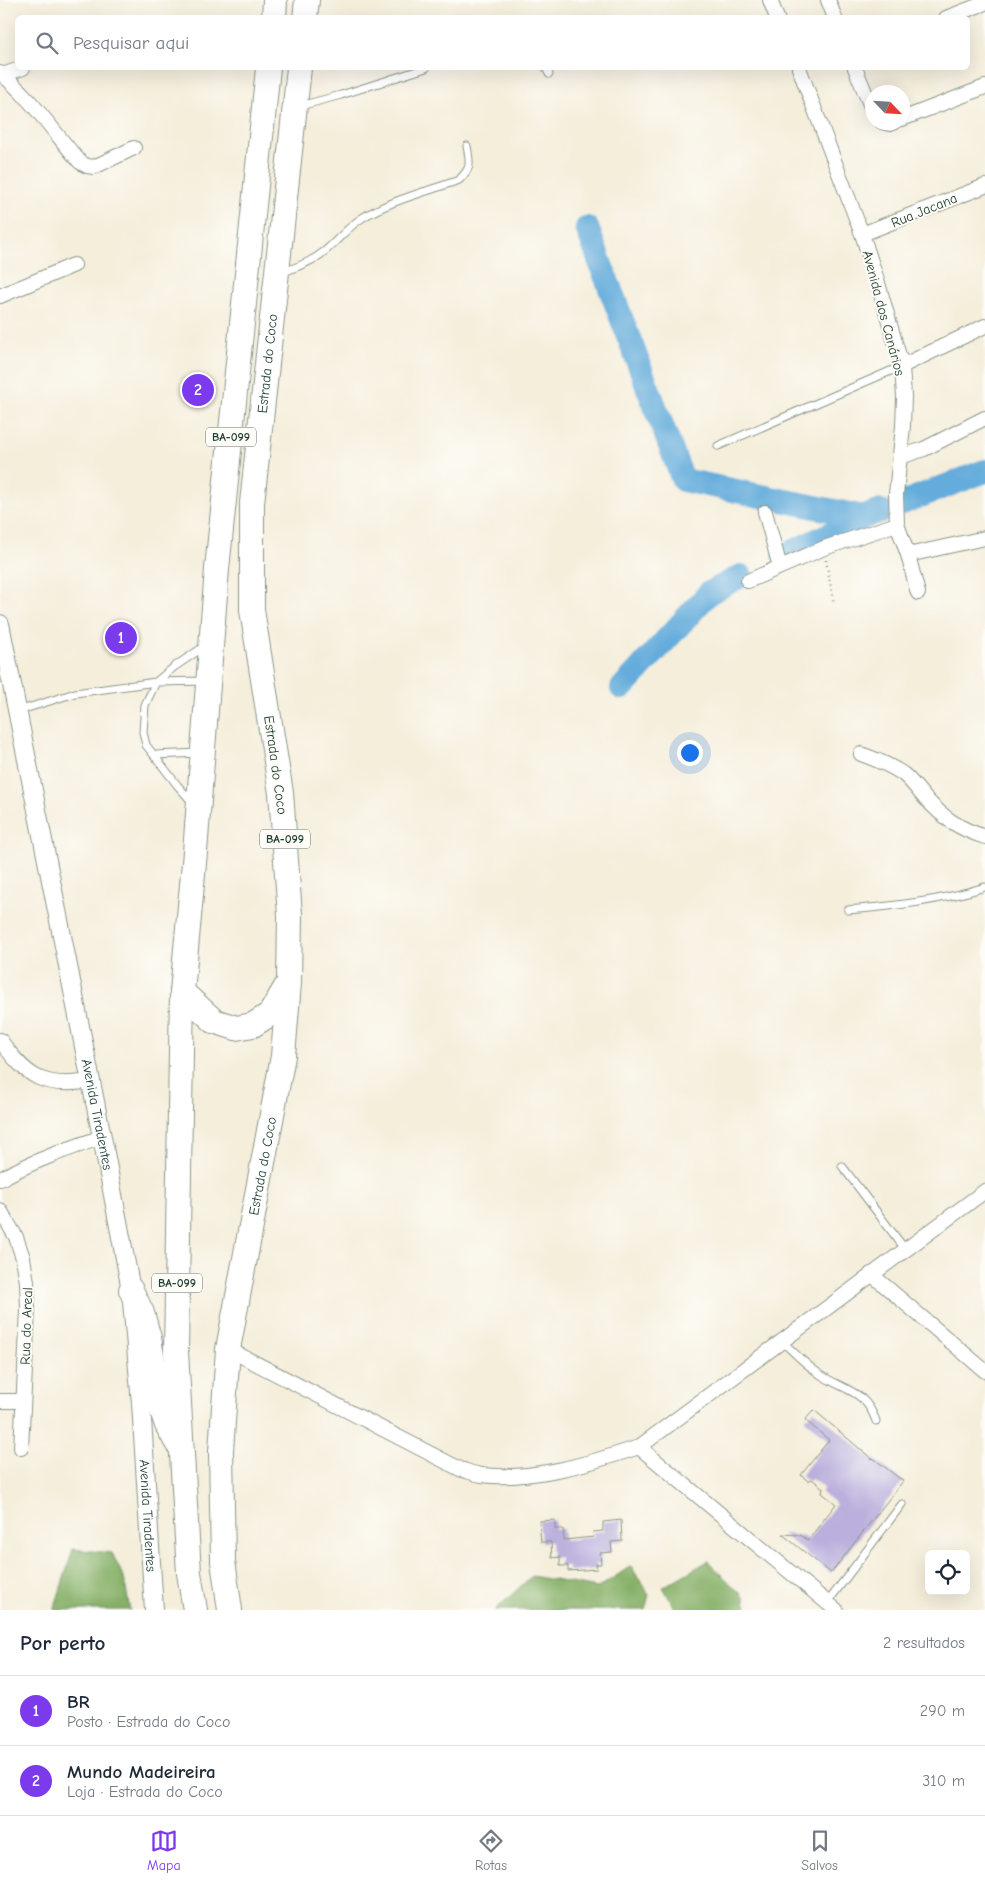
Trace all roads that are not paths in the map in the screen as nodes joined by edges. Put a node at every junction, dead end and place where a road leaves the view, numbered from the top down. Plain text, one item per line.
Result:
1 (275, 0) edge
2 (307, 0) edge
3 (770, 0) edge
4 (828, 0) edge
5 (985, 3) edge
6 (274, 15) edge
7 (305, 15) edge
8 (776, 15) edge
9 (834, 15) edge
10 (954, 15) edge
11 (16, 70) edge
12 (268, 70) edge
13 (299, 70) edge
14 (420, 70) edge
15 (804, 70) edge
16 (856, 70) edge
17 (1, 74) edge
18 (985, 87) edge
19 (865, 92) edge
20 (295, 108) junction
21 (910, 116) edge
22 (466, 146) dead end
23 (134, 148) dead end
24 (985, 186) edge
25 (862, 234) junction
26 (74, 265) dead end
27 (278, 274) junction
28 (0, 296) edge
29 (985, 326) edge
30 (902, 366) junction
31 (985, 418) edge
32 (718, 446) dead end
33 (900, 457) junction
34 (764, 512) dead end
35 (897, 524) junction
36 (985, 538) edge
37 (908, 554) junction
38 (780, 567) junction
39 (748, 581) dead end
40 (918, 594) dead end
41 (0, 624) edge
42 (212, 642) junction
43 (209, 681) junction
44 (156, 682) junction
45 (18, 711) junction
46 (203, 753) junction
47 (860, 754) dead end
48 (155, 755) junction
49 (198, 808) junction
50 (985, 837) edge
51 (985, 887) edge
52 (848, 910) dead end
53 (289, 983) junction
54 (182, 992) junction
55 (0, 1040) edge
56 (90, 1081) junction
57 (102, 1137) junction
58 (842, 1166) dead end
59 (0, 1178) edge
60 (985, 1191) edge
61 (0, 1210) edge
62 (905, 1249) junction
63 (871, 1274) junction
64 (131, 1290) junction
65 (782, 1341) junction
66 (228, 1349) junction
67 (985, 1371) edge
68 (0, 1400) edge
69 (22, 1401) junction
70 (876, 1421) dead end
71 (639, 1447) junction
72 (21, 1448) dead end
73 (182, 1453) junction
74 (902, 1504) dead end
75 (831, 1606) edge
76 (154, 1610) edge
77 (195, 1610) edge
78 (230, 1610) edge

1 - 6 highway
2 - 7 highway
3 - 8 street
4 - 9 street
5 - 10 street
11 - 17 street
12 - 42 highway, BA-099
13 - 20 highway, Estrada do Coco / BA-099
14 - 20 lane
15 - 25 street, Avenida dos Canários
16 - 19 street
17 - 23 street
18 - 21 street
20 - 27 highway, Estrada do Coco / BA-099
22 - 27 lane
24 - 25 street, Rua Jacana
25 - 30 street, Avenida dos Canários
26 - 28 street
27 - 53 highway, Estrada do Coco / BA-099
29 - 30 street
30 - 32 lane
30 - 33 street, Avenida dos Canários
31 - 33 street
33 - 35 street, Avenida dos Canários
34 - 38 street
35 - 37 street, Avenida dos Canários
35 - 38 street
36 - 37 street
37 - 40 street, Avenida dos Canários
38 - 39 street
41 - 45 street, Avenida Tiradentes
42 - 43 highway, BA-099
42 - 44 lane
43 - 44 lane
43 - 46 highway, BA-099
44 - 45 lane
44 - 48 lane
45 - 56 street, Avenida Tiradentes
46 - 48 lane
46 - 49 highway, BA-099
47 - 50 street
48 - 49 lane
49 - 54 highway, BA-099
51 - 52 lane
53 - 54 highway
53 - 66 highway, Estrada do Coco / BA-099
54 - 73 highway, BA-099
55 - 56 street
56 - 57 street, Avenida Tiradentes
57 - 59 street
57 - 64 street, Avenida Tiradentes
58 - 62 lane
60 - 62 street
61 - 69 street, Rua do Areal
62 - 63 street
63 - 65 street
63 - 67 street
64 - 73 highway
64 - 76 street, Avenida Tiradentes
65 - 70 lane
65 - 71 street
66 - 71 street
66 - 78 highway, Estrada do Coco / BA-099
68 - 69 street
69 - 72 street, Rua do Areal
71 - 75 street
73 - 77 highway, BA-099
74 - 75 lane

